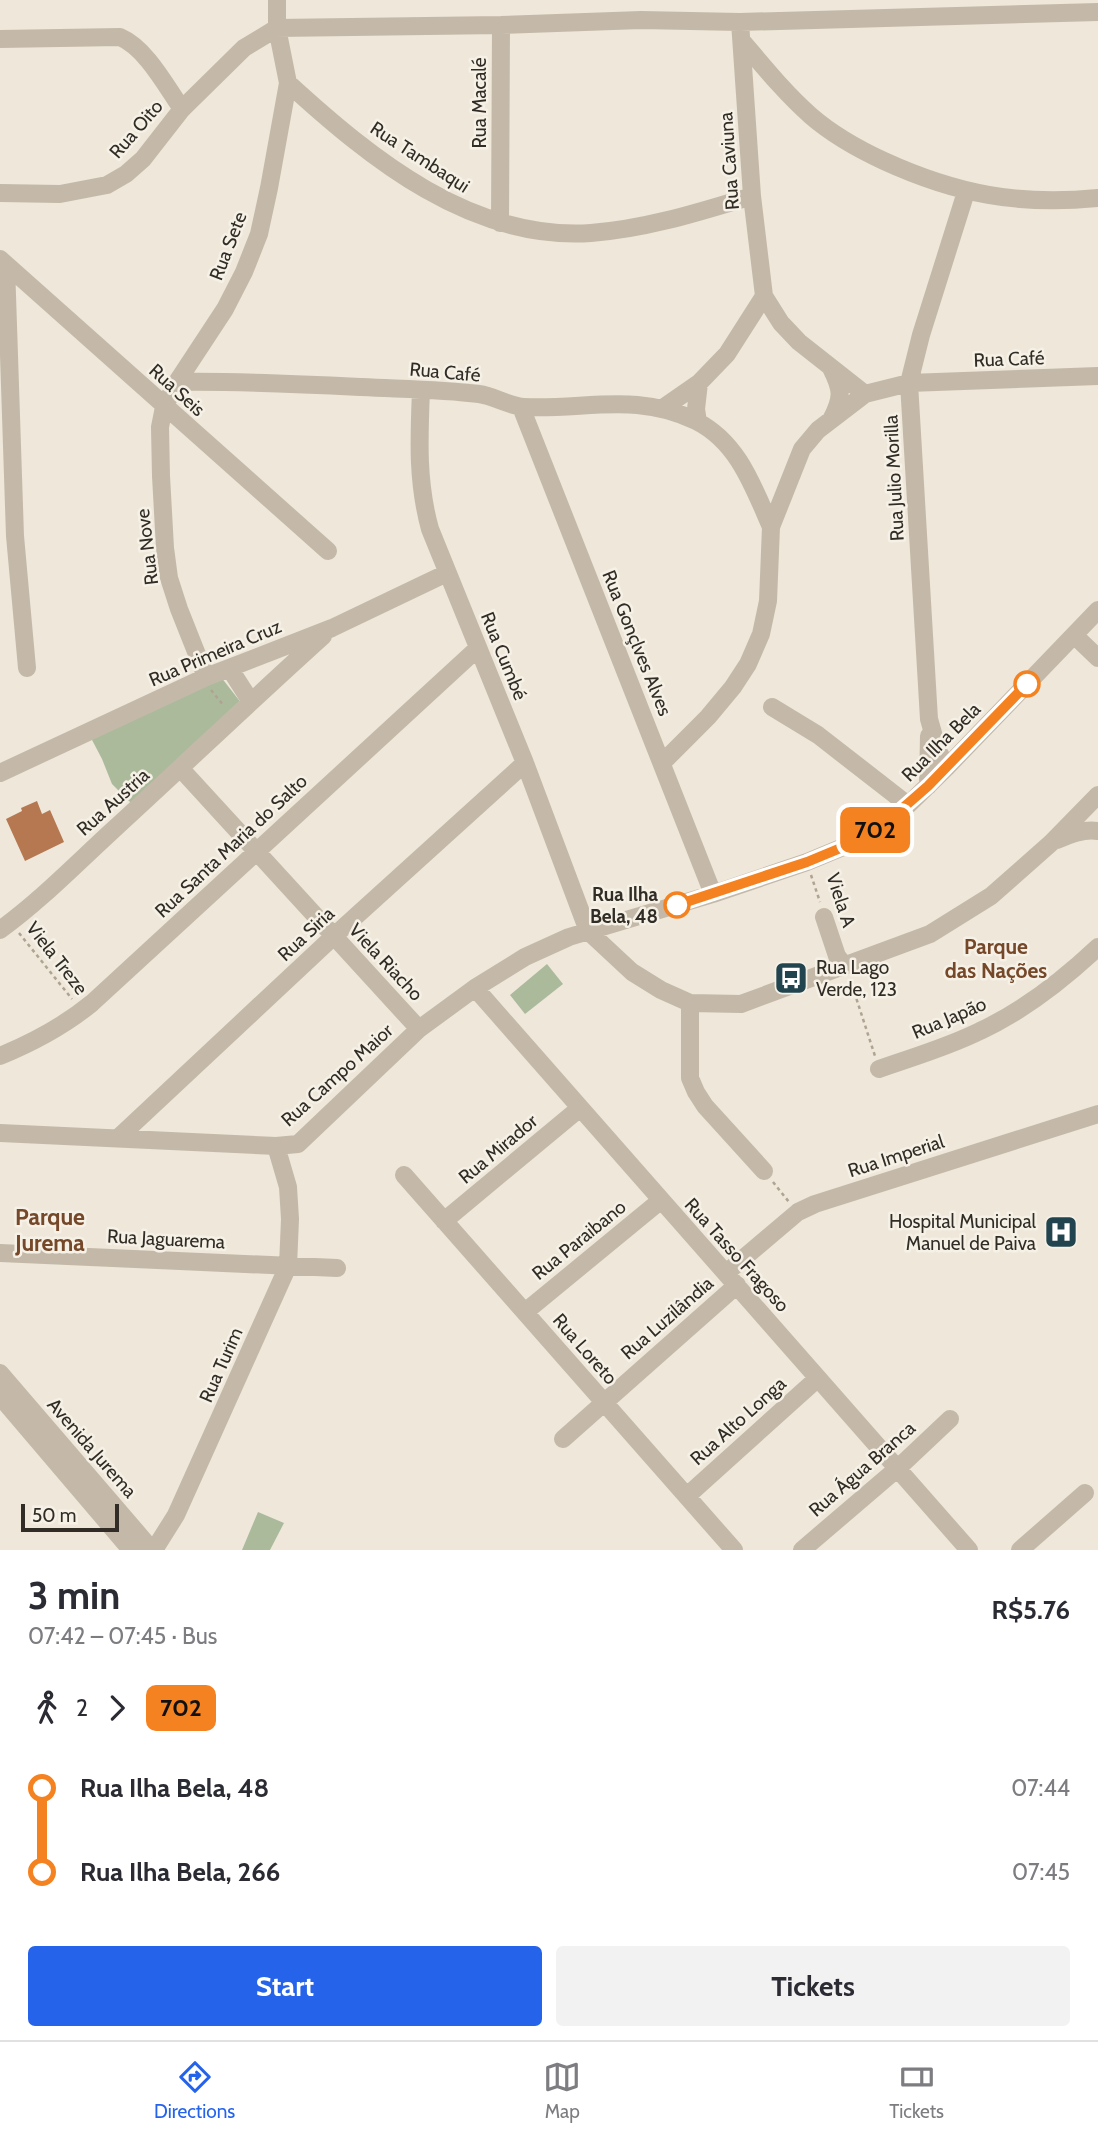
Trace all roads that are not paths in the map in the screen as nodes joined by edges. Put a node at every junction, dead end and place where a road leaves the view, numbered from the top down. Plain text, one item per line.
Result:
1 (277, 0) edge
2 (1098, 12) edge
3 (740, 22) junction
4 (501, 25) junction
5 (277, 28) junction
6 (0, 39) edge
7 (742, 41) junction
8 (288, 83) junction
9 (182, 109) junction
10 (966, 192) junction
11 (0, 193) edge
12 (752, 196) junction
13 (1098, 198) edge
14 (500, 223) junction
15 (3, 262) edge
16 (764, 296) junction
17 (780, 323) junction
18 (747, 326) junction
19 (829, 365) junction
20 (1098, 376) edge
21 (177, 382) junction
22 (699, 383) junction
23 (909, 383) junction
24 (421, 390) junction
25 (866, 394) junction
26 (164, 407) junction
27 (521, 407) junction
28 (663, 408) junction
29 (831, 420) junction
30 (698, 422) junction
31 (750, 479) junction
32 (789, 483) junction
33 (771, 527) junction
34 (328, 551) dead end
35 (447, 573) junction
36 (1098, 610) edge
37 (332, 628) junction
38 (1074, 635) junction
39 (478, 648) junction
40 (1098, 658) edge
41 (27, 668) dead end
42 (230, 669) junction
43 (206, 677) junction
44 (246, 707) junction
45 (772, 707) dead end
46 (929, 719) junction
47 (662, 763) junction
48 (525, 764) junction
49 (947, 767) junction
50 (181, 769) junction
51 (0, 773) edge
52 (928, 786) junction
53 (1098, 795) edge
54 (908, 805) junction
55 (1098, 831) edge
56 (1051, 843) junction
57 (257, 850) junction
58 (713, 894) junction
59 (824, 917) road end
60 (5, 926) edge
61 (588, 931) junction
62 (334, 936) junction
63 (1098, 947) edge
64 (845, 966) junction
65 (475, 988) junction
66 (690, 1003) junction
67 (419, 1029) junction
68 (0, 1056) edge
69 (880, 1069) road end
70 (580, 1108) junction
71 (1098, 1114) edge
72 (0, 1133) edge
73 (118, 1138) junction
74 (298, 1144) junction
75 (276, 1146) junction
76 (764, 1171) road end
77 (404, 1175) dead end
78 (288, 1187) junction
79 (660, 1201) junction
80 (444, 1222) junction
81 (0, 1253) edge
82 (288, 1266) junction
83 (337, 1268) dead end
84 (731, 1279) junction
85 (525, 1312) junction
86 (0, 1373) edge
87 (818, 1378) junction
88 (0, 1396) edge
89 (604, 1402) junction
90 (950, 1419) dead end
91 (563, 1439) dead end
92 (898, 1468) junction
93 (1085, 1493) dead end
94 (687, 1496) junction
95 (131, 1550) edge
96 (153, 1550) edge
97 (734, 1550) edge
98 (802, 1550) edge
99 (969, 1550) edge
100 (1020, 1550) edge

1 - 5 street
2 - 3 street
3 - 4 street
3 - 7 street, Rua Caviuna
4 - 5 street
4 - 14 street, Rua Macalé
5 - 8 street
5 - 9 street, Rua Oito
6 - 9 street
7 - 10 street
7 - 12 street, Rua Caviuna
8 - 14 street, Rua Tambaqui
8 - 21 street, Rua Sete
9 - 11 street, Rua Oito
10 - 13 street
10 - 23 street, Rua Julio Morilla
12 - 14 street, Rua Tambaqui
12 - 16 street, Rua Caviuna
15 - 26 street, Rua Seis
15 - 41 street
16 - 17 street
16 - 18 street
17 - 18 street
17 - 19 street
18 - 22 street
19 - 25 street
19 - 29 street
20 - 23 street, Rua Café
21 - 24 street, Rua Café
21 - 26 street, Rua Sete
22 - 28 street
22 - 30 street
23 - 25 street, Rua Café
23 - 46 street, Rua Julio Morilla
24 - 27 street, Rua Café
24 - 35 street, Rua Cumbé
25 - 29 street
26 - 34 street, Rua Seis
26 - 43 street, Rua Nove
27 - 28 street, Rua Café
27 - 47 street, Rua Gonçlves Alves
28 - 30 street
29 - 32 street
30 - 31 street
31 - 32 street
31 - 33 street
32 - 33 street
33 - 47 street
35 - 37 street, Rua Primeira Cruz
35 - 39 street, Rua Cumbé
36 - 38 street, Rua Ilha Bela
37 - 42 street, Rua Primeira Cruz
37 - 44 street, Rua Austria
38 - 40 street
38 - 49 street, Rua Ilha Bela
39 - 48 street, Rua Cumbé
39 - 57 street, Rua Santa Maria do Salto
42 - 43 street, Rua Primeira Cruz
42 - 44 street
43 - 51 street, Rua Primeira Cruz
44 - 50 street, Rua Austria
45 - 54 street
46 - 49 street, Rua Julio Morilla
46 - 52 street
47 - 58 street, Rua Gonçlves Alves
48 - 61 street, Rua Cumbé
48 - 62 street, Rua Siria
49 - 52 street, Rua Ilha Bela
50 - 57 street, Viela Riacho
50 - 60 street, Rua Austria
52 - 54 street, Rua Ilha Bela
53 - 56 street
54 - 58 street, Rua Ilha Bela
55 - 56 street
56 - 64 street
57 - 62 street, Viela Riacho
57 - 68 street, Rua Santa Maria do Salto
58 - 61 street, Rua Ilha Bela
59 - 64 street, Viela A
61 - 65 street, Rua Campo Maior
61 - 66 street
62 - 67 street, Viela Riacho
62 - 73 street, Rua Siria
63 - 69 street, Rua Japão
64 - 66 street
65 - 67 street, Rua Campo Maior
65 - 70 street, Rua Tasso Fragoso
66 - 76 street
67 - 74 street, Rua Campo Maior
70 - 79 street, Rua Tasso Fragoso
70 - 80 street, Rua Mirador
71 - 84 street, Rua Imperial
72 - 73 street, Rua Campo Maior
73 - 75 street, Rua Campo Maior
74 - 75 street, Rua Campo Maior
74 - 78 street, Rua Turim
75 - 78 street, Rua Turim
77 - 80 street, Rua Loreto
78 - 82 street, Rua Turim
79 - 84 street, Rua Tasso Fragoso
79 - 85 street, Rua Paraibano
80 - 85 street, Rua Loreto
81 - 82 street, Rua Jaguarema
82 - 83 street, Rua Jaguarema
82 - 96 street, Rua Turim
84 - 87 street, Rua Tasso Fragoso
84 - 89 street, Rua Luzilândia
85 - 89 street, Rua Loreto
86 - 96 street, Avenida Jurema
87 - 92 street, Rua Tasso Fragoso
87 - 94 street, Rua Alto Longa
88 - 95 street, Avenida Jurema
89 - 91 street, Rua Luzilândia
89 - 94 street, Rua Loreto
90 - 92 street, Rua Água Branca
92 - 98 street, Rua Água Branca
92 - 99 street, Rua Tasso Fragoso
93 - 100 street
94 - 97 street, Rua Loreto

